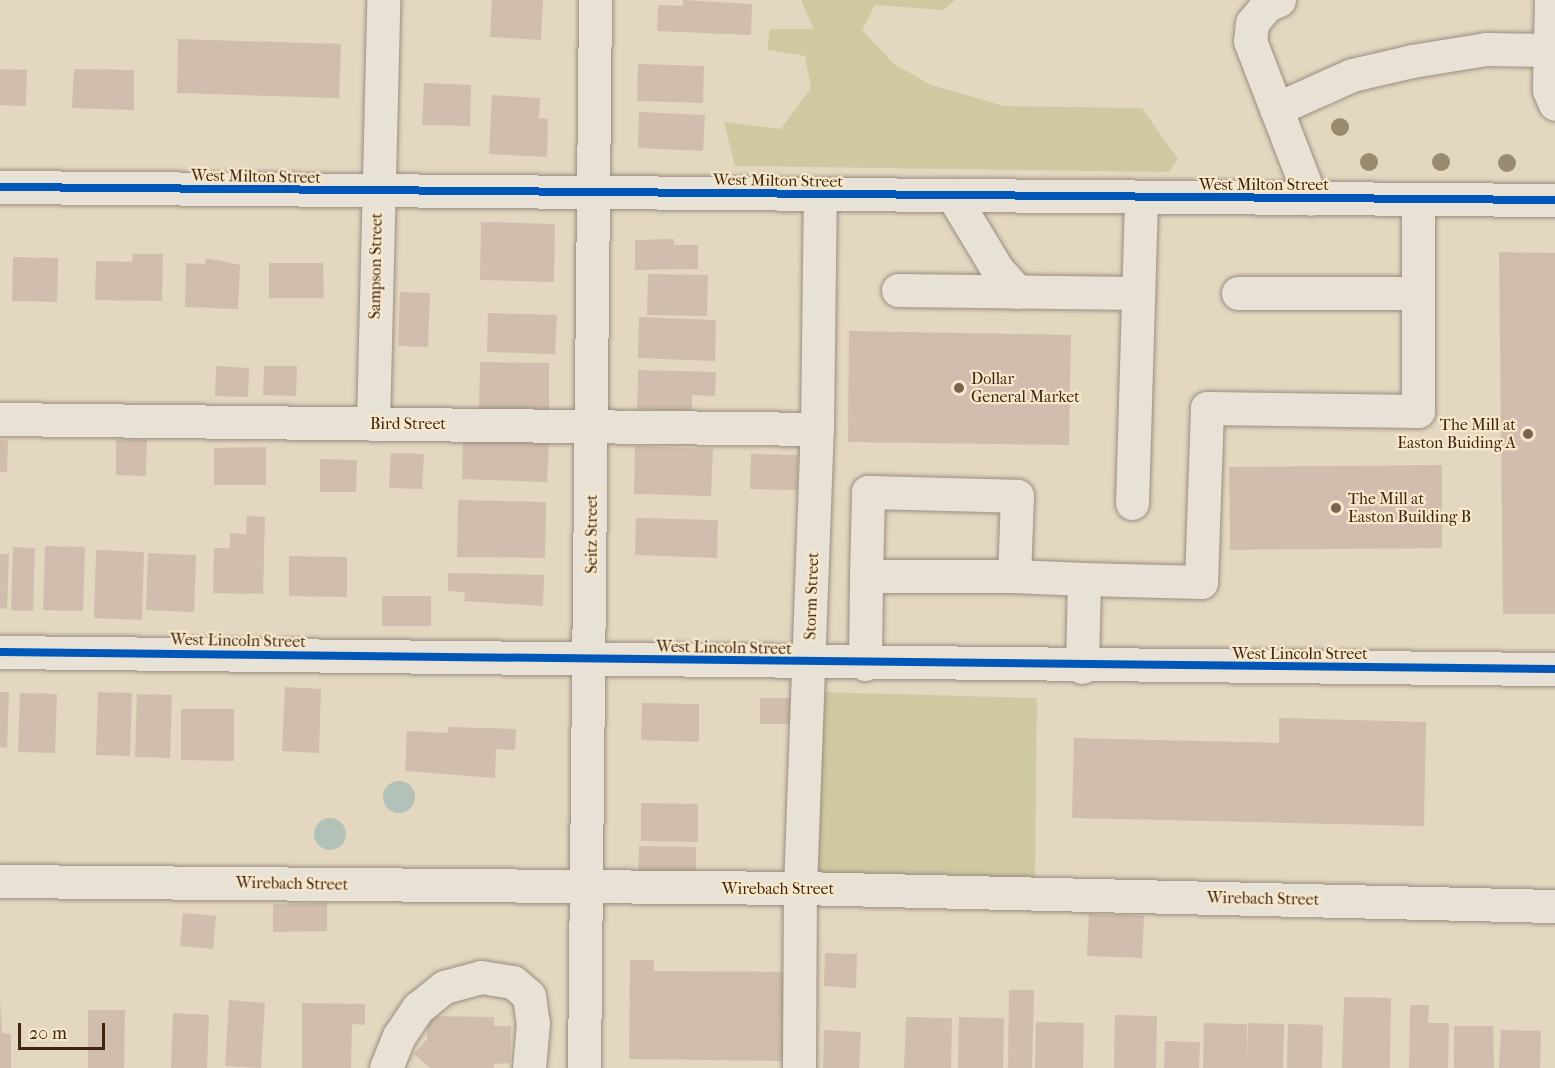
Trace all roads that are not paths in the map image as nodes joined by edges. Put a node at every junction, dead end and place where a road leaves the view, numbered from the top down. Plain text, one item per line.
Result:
1 (383, 0) edge
2 (595, 0) edge
3 (1279, 0) edge
4 (1551, 0) edge
5 (1550, 50) junction
6 (1555, 104) edge
7 (1276, 110) junction
8 (0, 187) edge
9 (377, 192) junction
10 (594, 192) junction
11 (820, 196) junction
12 (953, 196) junction
13 (1141, 198) junction
14 (1311, 199) junction
15 (1418, 200) junction
16 (1555, 200) edge
17 (898, 290) dead end
18 (1018, 292) junction
19 (1138, 293) junction
20 (1238, 293) dead end
21 (1418, 293) junction
22 (0, 419) edge
23 (373, 424) junction
24 (592, 426) junction
25 (817, 429) junction
26 (1132, 503) dead end
27 (866, 576) junction
28 (1014, 576) junction
29 (1084, 579) junction
30 (0, 652) edge
31 (592, 659) junction
32 (810, 663) junction
33 (865, 664) junction
34 (1082, 667) junction
35 (1555, 669) edge
36 (0, 881) edge
37 (800, 888) junction
38 (586, 889) junction
39 (1555, 906) edge
40 (386, 1068) edge
41 (529, 1068) edge
42 (584, 1068) edge
43 (800, 1068) edge

1 - 9 street, Sampson Street
2 - 10 street, Seitz Street
3 - 7 street
4 - 5 street
5 - 6 street
5 - 7 street
7 - 14 street
8 - 9 street, West Milton Street
9 - 10 street, West Milton Street
9 - 23 street, Sampson Street
10 - 11 street, West Milton Street
10 - 24 street, Seitz Street
11 - 12 street, West Milton Street
11 - 25 street, Storm Street
12 - 13 street, West Milton Street
12 - 18 street
13 - 14 street, West Milton Street
13 - 19 street
14 - 15 street, West Milton Street
15 - 16 street, West Milton Street
15 - 21 street
17 - 18 street
18 - 19 street
19 - 26 street
20 - 21 street
21 - 29 street
22 - 23 street, Bird Street
23 - 24 street, Bird Street
24 - 25 street, Bird Street
24 - 31 street, Seitz Street
25 - 32 street, Storm Street
27 - 28 street
27 - 28 street
27 - 33 street
28 - 29 street
29 - 34 street
30 - 31 street, West Lincoln Street
31 - 32 street, West Lincoln Street
31 - 38 street, Seitz Street
32 - 33 street, West Lincoln Street
32 - 37 street, Storm Street
33 - 34 street, West Lincoln Street
34 - 35 street, West Lincoln Street
36 - 38 street, Wirebach Street
37 - 38 street, Wirebach Street
37 - 39 street, Wirebach Street
37 - 43 street, Storm Street
38 - 42 street, Seitz Street
40 - 41 street

